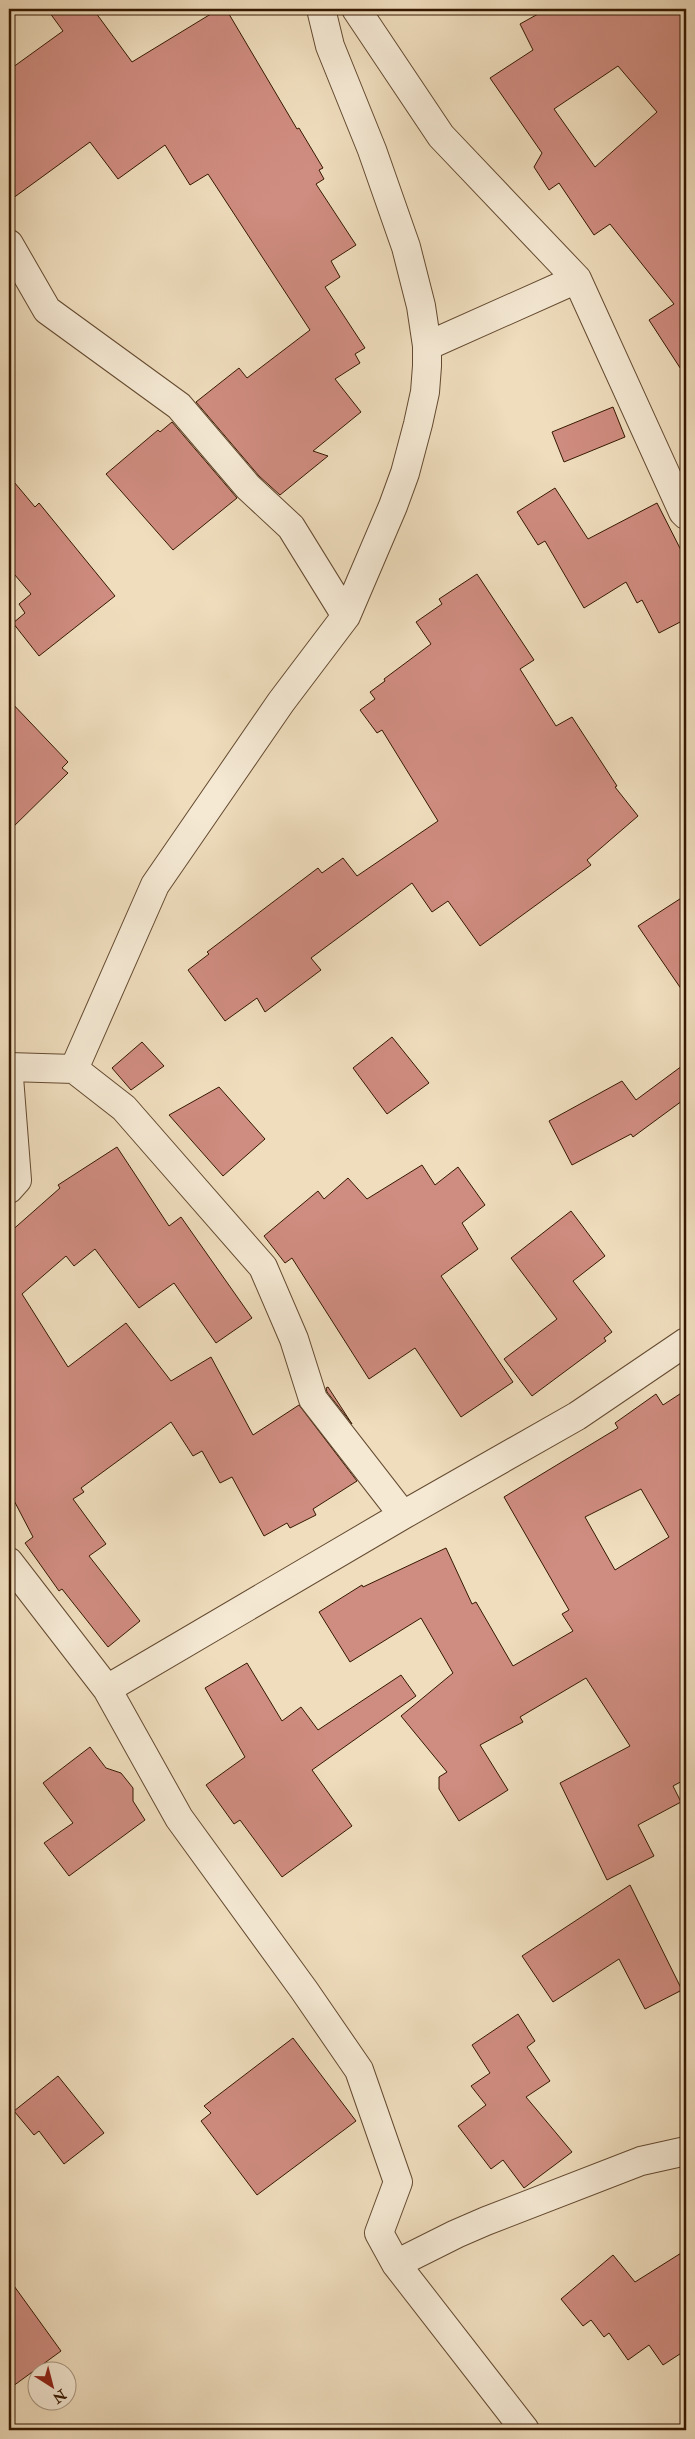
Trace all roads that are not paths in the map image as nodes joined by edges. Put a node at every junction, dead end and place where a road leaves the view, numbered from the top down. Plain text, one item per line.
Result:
1 (321, 9) edge
2 (356, 9) edge
3 (9, 244) edge
4 (577, 279) junction
5 (427, 346) junction
6 (686, 515) edge
7 (346, 616) junction
8 (9, 1067) edge
9 (74, 1068) junction
10 (9, 1077) edge
11 (9, 1189) edge
12 (686, 1342) edge
13 (403, 1515) junction
14 (9, 1562) edge
15 (107, 1688) junction
16 (686, 2151) edge
17 (396, 2264) junction
18 (525, 2430) edge

1 - 5 street
2 - 4 street
3 - 7 street
4 - 5 street
4 - 6 street
5 - 7 street
7 - 9 street
8 - 9 street
9 - 13 street
10 - 11 street
12 - 13 street
13 - 15 street
14 - 15 street
15 - 17 street
16 - 17 street
17 - 18 street

